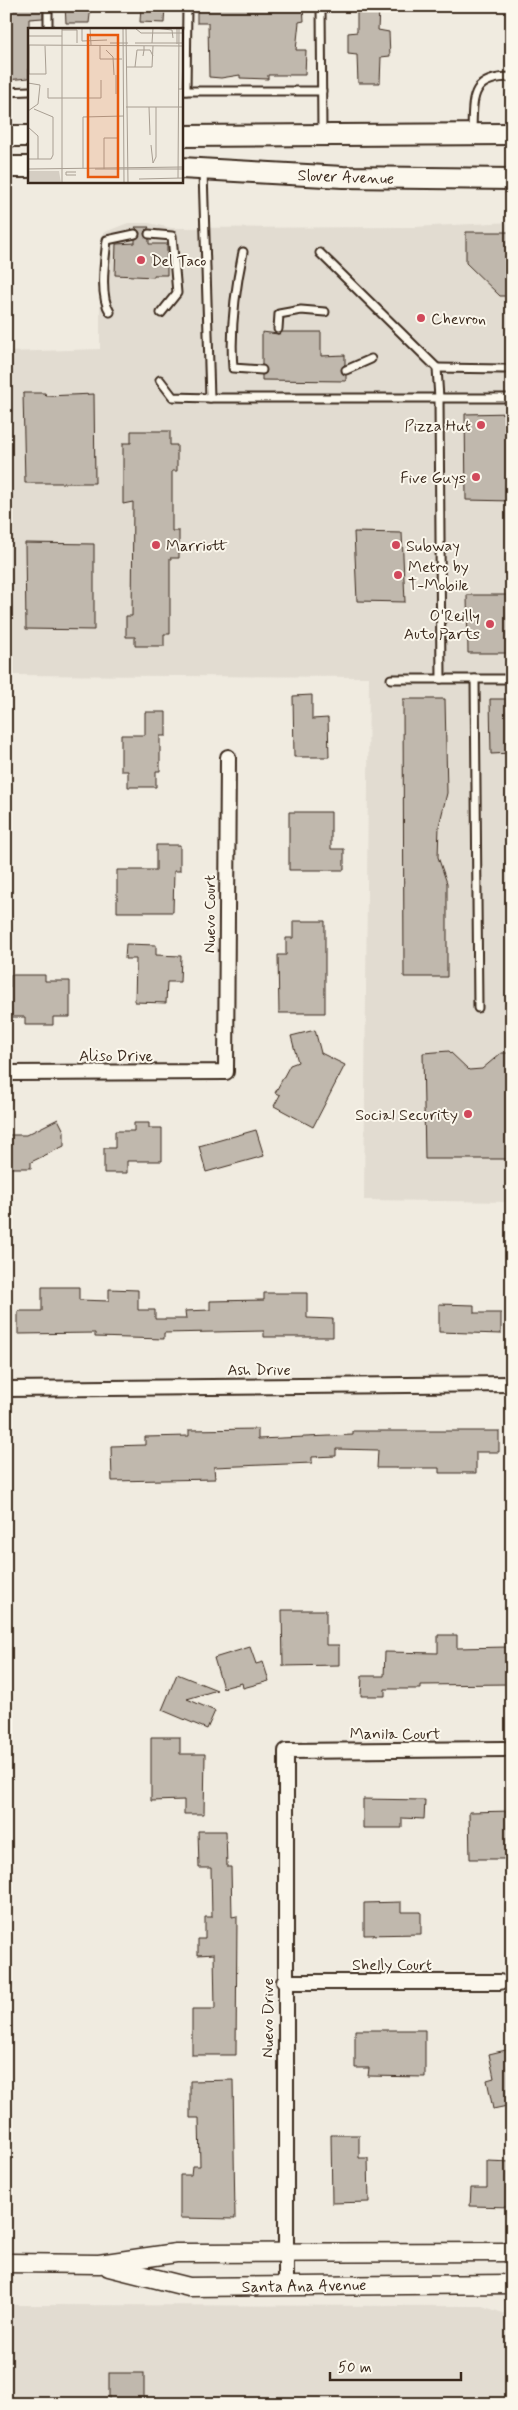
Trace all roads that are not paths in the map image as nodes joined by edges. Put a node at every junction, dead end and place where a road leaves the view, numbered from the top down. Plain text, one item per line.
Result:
1 (48, 6) edge
2 (187, 6) edge
3 (322, 6) edge
4 (48, 28) edge
5 (512, 78) edge
6 (184, 91) edge
7 (322, 91) junction
8 (6, 92) edge
9 (28, 92) edge
10 (472, 134) junction
11 (512, 134) edge
12 (322, 135) junction
13 (6, 136) edge
14 (28, 136) edge
15 (182, 136) edge
16 (6, 167) edge
17 (28, 167) edge
18 (182, 168) edge
19 (203, 169) junction
20 (512, 179) edge
21 (135, 234) dead end
22 (149, 234) dead end
23 (243, 252) dead end
24 (320, 253) dead end
25 (110, 312) dead end
26 (325, 312) dead end
27 (161, 313) dead end
28 (278, 329) dead end
29 (371, 359) dead end
30 (436, 368) junction
31 (262, 370) dead end
32 (346, 370) dead end
33 (504, 370) dead end
34 (160, 380) dead end
35 (210, 398) junction
36 (439, 398) junction
37 (512, 398) edge
38 (390, 679) dead end
39 (441, 679) junction
40 (475, 679) junction
41 (512, 679) edge
42 (228, 757) dead end
43 (478, 1008) dead end
44 (226, 1072) joint
45 (6, 1073) edge
46 (512, 1384) edge
47 (6, 1389) edge
48 (504, 1749) dead end
49 (286, 1751) joint
50 (284, 1982) junction
51 (500, 1982) dead end
52 (512, 2252) edge
53 (286, 2253) junction
54 (6, 2264) edge
55 (99, 2264) junction
56 (512, 2284) edge
57 (286, 2285) junction

1 - 4 lane
2 - 6 lane
3 - 7 lane
5 - 10 lane
6 - 7 lane
7 - 12 lane
8 - 9 lane
10 - 11 main road
10 - 12 main road
12 - 15 main road
13 - 14 main road
16 - 17 main road
18 - 19 main road, Slover Avenue
19 - 20 main road, Slover Avenue
19 - 35 lane
21 - 25 lane
22 - 27 lane
23 - 31 lane
24 - 30 lane
26 - 28 lane
29 - 32 lane
30 - 33 lane
30 - 36 lane
34 - 35 lane
35 - 36 lane
36 - 37 lane
36 - 39 lane
38 - 39 lane
39 - 40 lane
40 - 41 lane
40 - 43 lane
42 - 44 street, Nuevo Court
44 - 45 street, Aliso Drive
46 - 47 street, Ash Drive
48 - 49 street, Manila Court
49 - 50 street, Nuevo Drive
50 - 51 street, Shelly Court
50 - 53 street, Nuevo Drive
52 - 53 street, Santa Ana Avenue
53 - 55 street, Santa Ana Avenue
53 - 57 street, Nuevo Drive
54 - 55 street, Santa Ana Avenue
55 - 57 street, Santa Ana Avenue
56 - 57 street, Santa Ana Avenue

